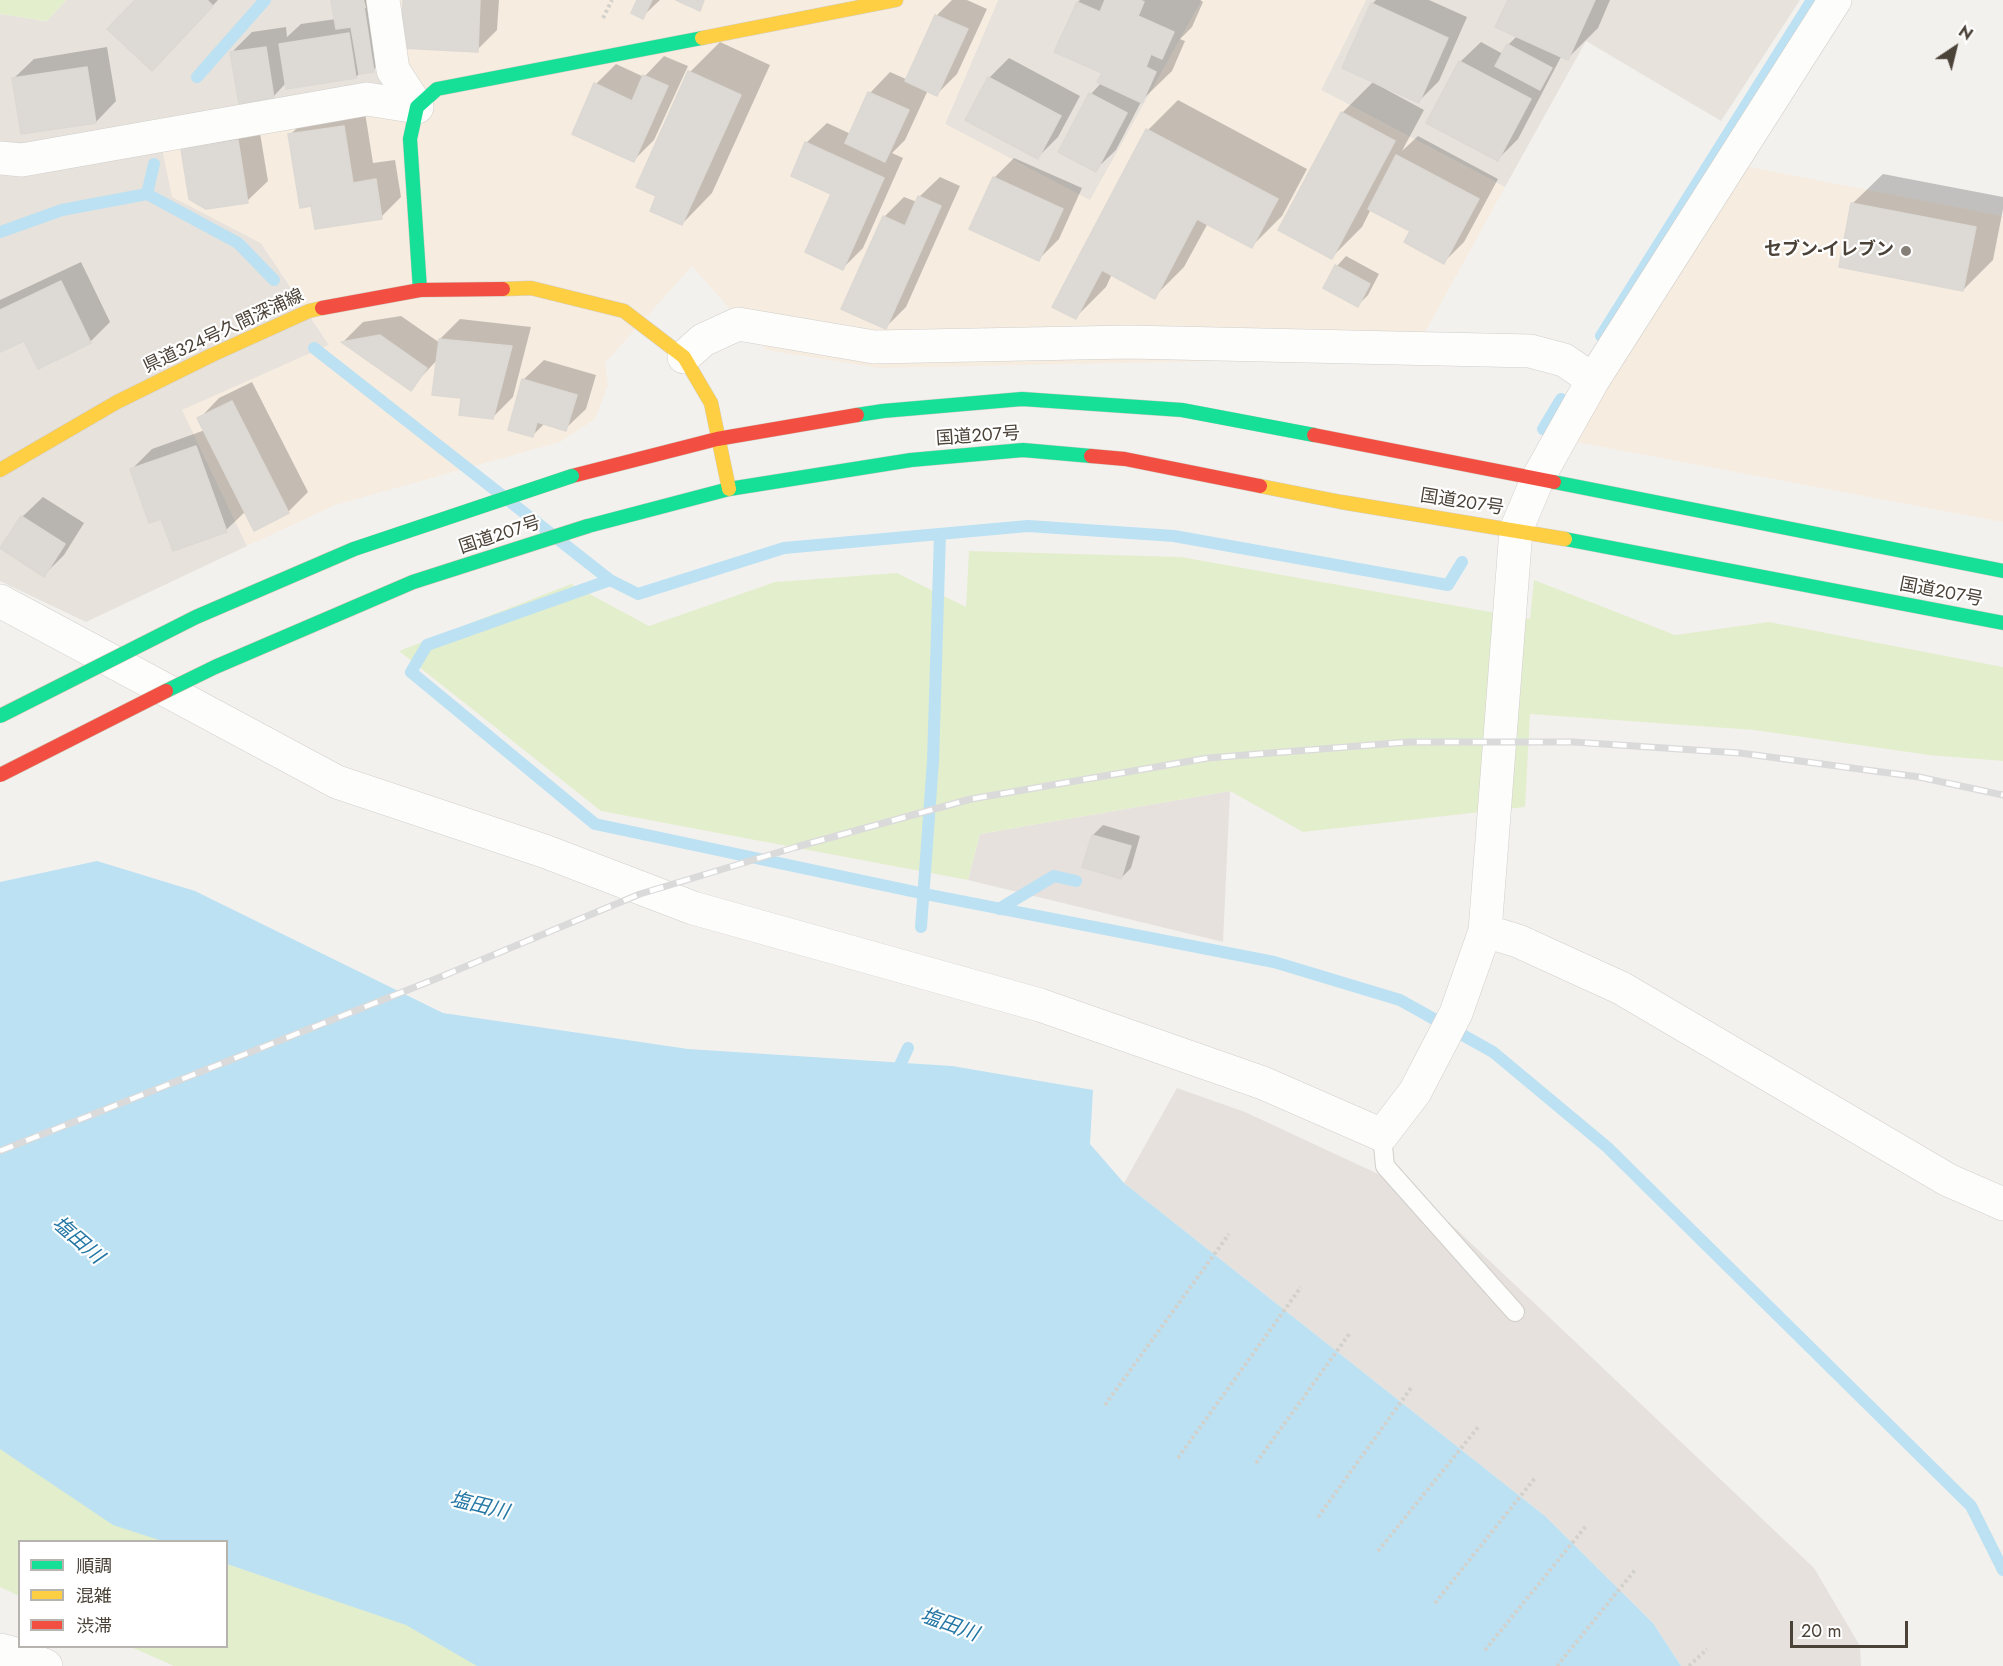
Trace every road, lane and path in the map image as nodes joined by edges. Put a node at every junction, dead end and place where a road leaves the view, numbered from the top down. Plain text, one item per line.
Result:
1 (383, 0) edge
2 (896, 0) edge
3 (1835, 0) edge
4 (417, 108) junction
5 (0, 158) edge
6 (420, 290) junction
7 (684, 357) junction
8 (1593, 380) junction
9 (717, 439) junction
10 (0, 470) edge
11 (1538, 478) junction
12 (729, 489) junction
13 (1516, 530) junction
14 (2003, 571) edge
15 (0, 601) edge
16 (2003, 623) edge
17 (0, 716) edge
18 (0, 775) edge
19 (1485, 931) junction
20 (1382, 1135) junction
21 (2003, 1204) edge
22 (1229, 1234) dead end
23 (1301, 1287) dead end
24 (1515, 1312) dead end
25 (1350, 1333) dead end
26 (1411, 1388) dead end
27 (1105, 1405) dead end
28 (1479, 1426) dead end
29 (1178, 1458) dead end
30 (1256, 1463) dead end
31 (1535, 1478) dead end
32 (1318, 1517) dead end
33 (1586, 1526) dead end
34 (1378, 1551) dead end
35 (1635, 1570) dead end
36 (1435, 1603) dead end
37 (0, 1650) edge
38 (1485, 1650) dead end
39 (1707, 1650) dead end
40 (46, 1666) edge
41 (1557, 1666) edge
42 (1689, 1666) edge

1 - 4 street
2 - 4 main road
3 - 8 street
4 - 5 street
4 - 6 main road
6 - 7 main road, 県道324号久間深浦線
6 - 10 main road, 県道324号久間深浦線
7 - 8 street
7 - 9 main road, 県道324号久間深浦線
8 - 11 street
9 - 11 main road, 国道207号
9 - 12 main road, 県道324号久間深浦線
9 - 17 main road, 国道207号, bridge
11 - 13 street
11 - 14 main road, 国道207号
12 - 13 main road, 国道207号
12 - 18 main road, 国道207号, bridge
13 - 16 main road, 国道207号
13 - 19 street
15 - 20 street
19 - 20 street
19 - 21 street
20 - 24 lane
22 - 27 path
23 - 29 path
25 - 30 path
26 - 32 path
28 - 34 path
31 - 36 path
33 - 38 path
35 - 41 path
37 - 40 street
39 - 42 path

